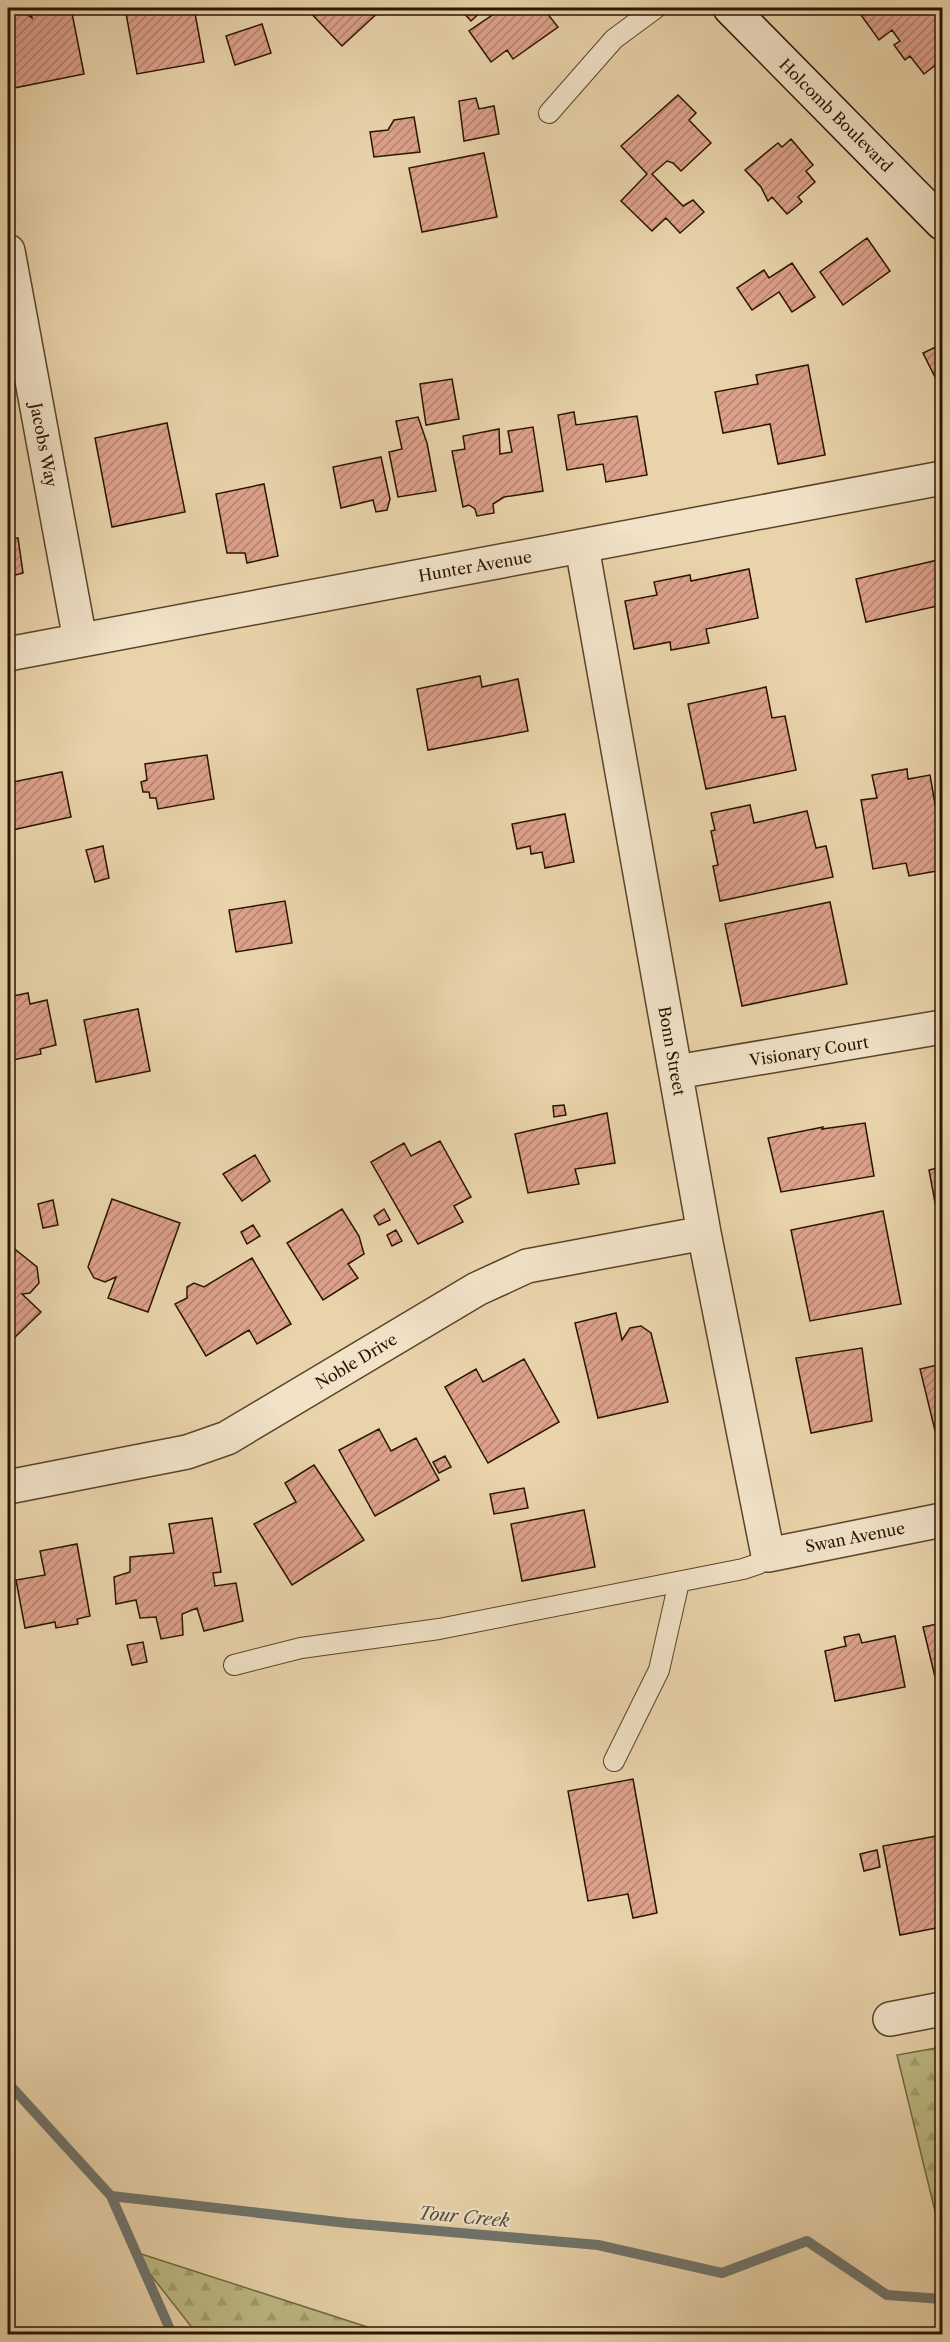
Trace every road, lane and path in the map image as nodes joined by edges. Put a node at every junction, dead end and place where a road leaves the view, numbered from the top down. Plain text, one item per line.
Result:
1 (656, 8) edge
2 (730, 8) edge
3 (549, 113) dead end
4 (942, 222) edge
5 (8, 251) edge
6 (942, 478) edge
7 (582, 547) junction
8 (80, 640) junction
9 (8, 654) edge
10 (942, 1027) edge
11 (676, 1072) junction
12 (704, 1233) junction
13 (8, 1487) edge
14 (942, 1520) edge
15 (768, 1555) junction
16 (679, 1582) junction
17 (234, 1665) dead end
18 (614, 1761) dead end
19 (942, 2009) edge
20 (890, 2019) dead end

1 - 3 lane
2 - 4 street, Holcomb Boulevard
5 - 8 street, Jacobs Way
6 - 7 street, Hunter Avenue
7 - 8 street, Hunter Avenue
7 - 11 street, Bonn Street
8 - 9 street, Hunter Avenue
10 - 11 street, Visionary Court
11 - 12 street, Bonn Street
12 - 13 street, Noble Drive
12 - 15 street, Bonn Street
14 - 15 street, Swan Avenue
15 - 16 lane
16 - 17 lane
16 - 18 lane
19 - 20 street

